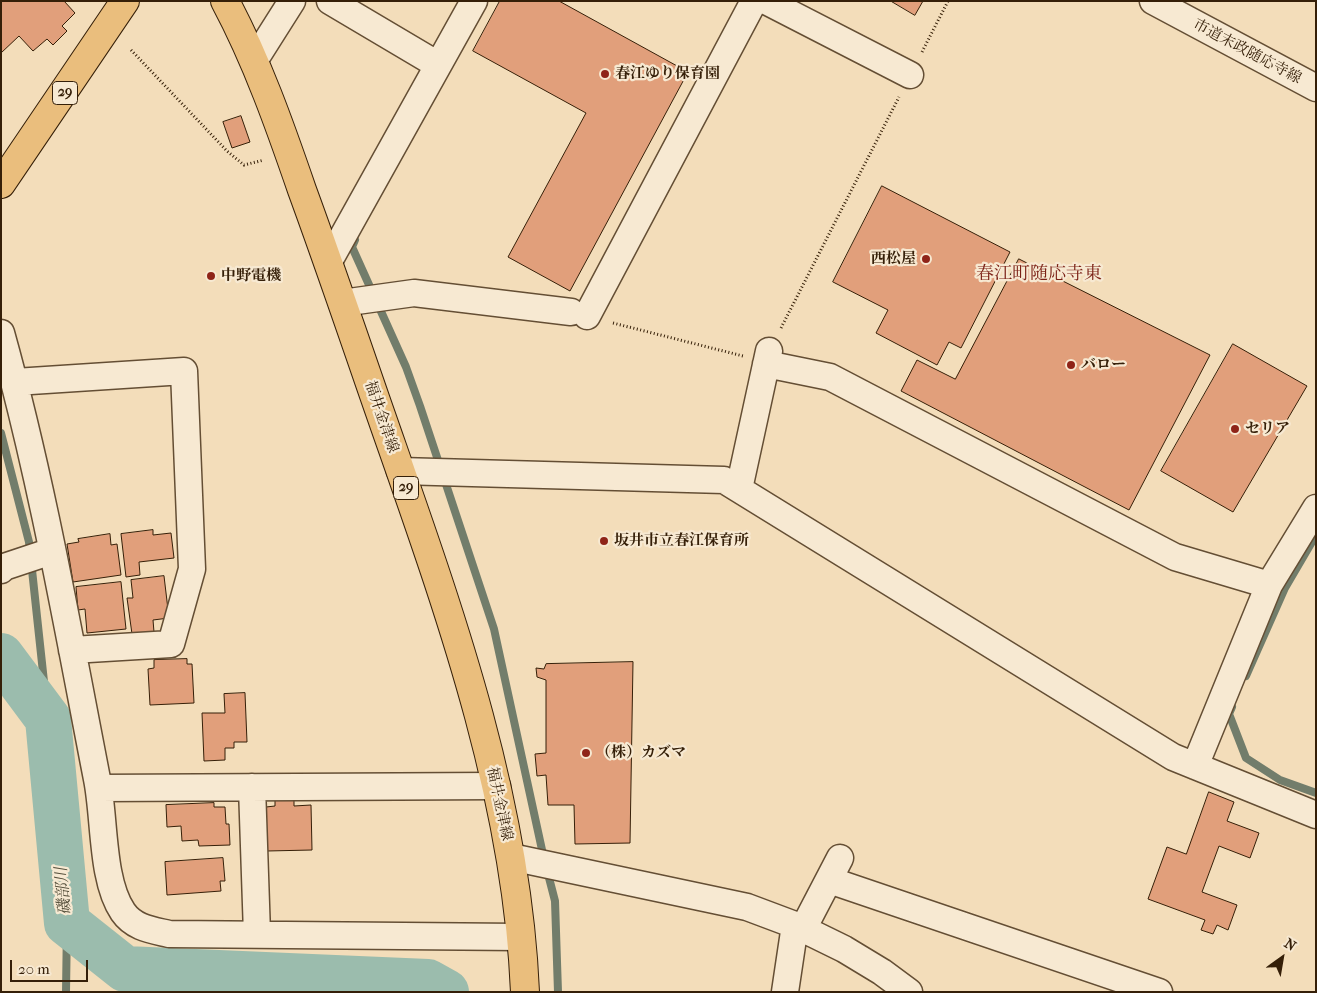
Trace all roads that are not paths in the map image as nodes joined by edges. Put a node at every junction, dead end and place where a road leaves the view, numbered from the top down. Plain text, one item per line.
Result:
1 (125, 1) edge
2 (225, 1) edge
3 (292, 1) edge
4 (330, 1) edge
5 (473, 1) edge
6 (754, 1) edge
7 (766, 1) edge
8 (1153, 1) edge
9 (254, 61) junction
10 (438, 65) junction
11 (910, 75) road end
12 (1316, 88) edge
13 (1, 184) edge
14 (328, 263) junction
15 (342, 304) junction
16 (1, 333) edge
17 (15, 382) junction
18 (400, 471) junction
19 (739, 489) junction
20 (1316, 508) edge
21 (52, 551) junction
22 (2, 567) edge
23 (1269, 585) junction
24 (72, 650) junction
25 (1195, 766) junction
26 (497, 786) junction
27 (252, 787) junction
28 (99, 788) junction
29 (1316, 815) edge
30 (511, 857) junction
31 (799, 927) junction
32 (256, 934) junction
33 (520, 937) junction
34 (525, 992) edge
35 (785, 992) edge
36 (909, 992) edge
37 (1159, 992) edge

1 - 13 main road, 29
2 - 9 main road, 福井金津線 / 29
3 - 9 street
4 - 10 street
5 - 10 street
6 - 15 street
7 - 11 street
8 - 12 street, 市道末政随応寺線
9 - 14 main road, 福井金津線 / 29
10 - 14 street
14 - 15 main road, 福井金津線 / 29
15 - 18 main road, 福井金津線 / 29
16 - 17 street
17 - 21 street
17 - 24 street
18 - 19 street
18 - 26 main road, 福井金津線 / 29
19 - 23 street
19 - 25 street
20 - 23 street
21 - 22 street
21 - 24 street
23 - 25 street
24 - 28 street
25 - 29 street
26 - 27 street
26 - 30 main road, 福井金津線 / 29
27 - 28 street
27 - 32 street
28 - 32 street
30 - 31 street
30 - 33 main road, 福井金津線 / 29
31 - 35 street
31 - 36 street
31 - 37 street
32 - 33 street
33 - 34 main road, 福井金津線 / 29

